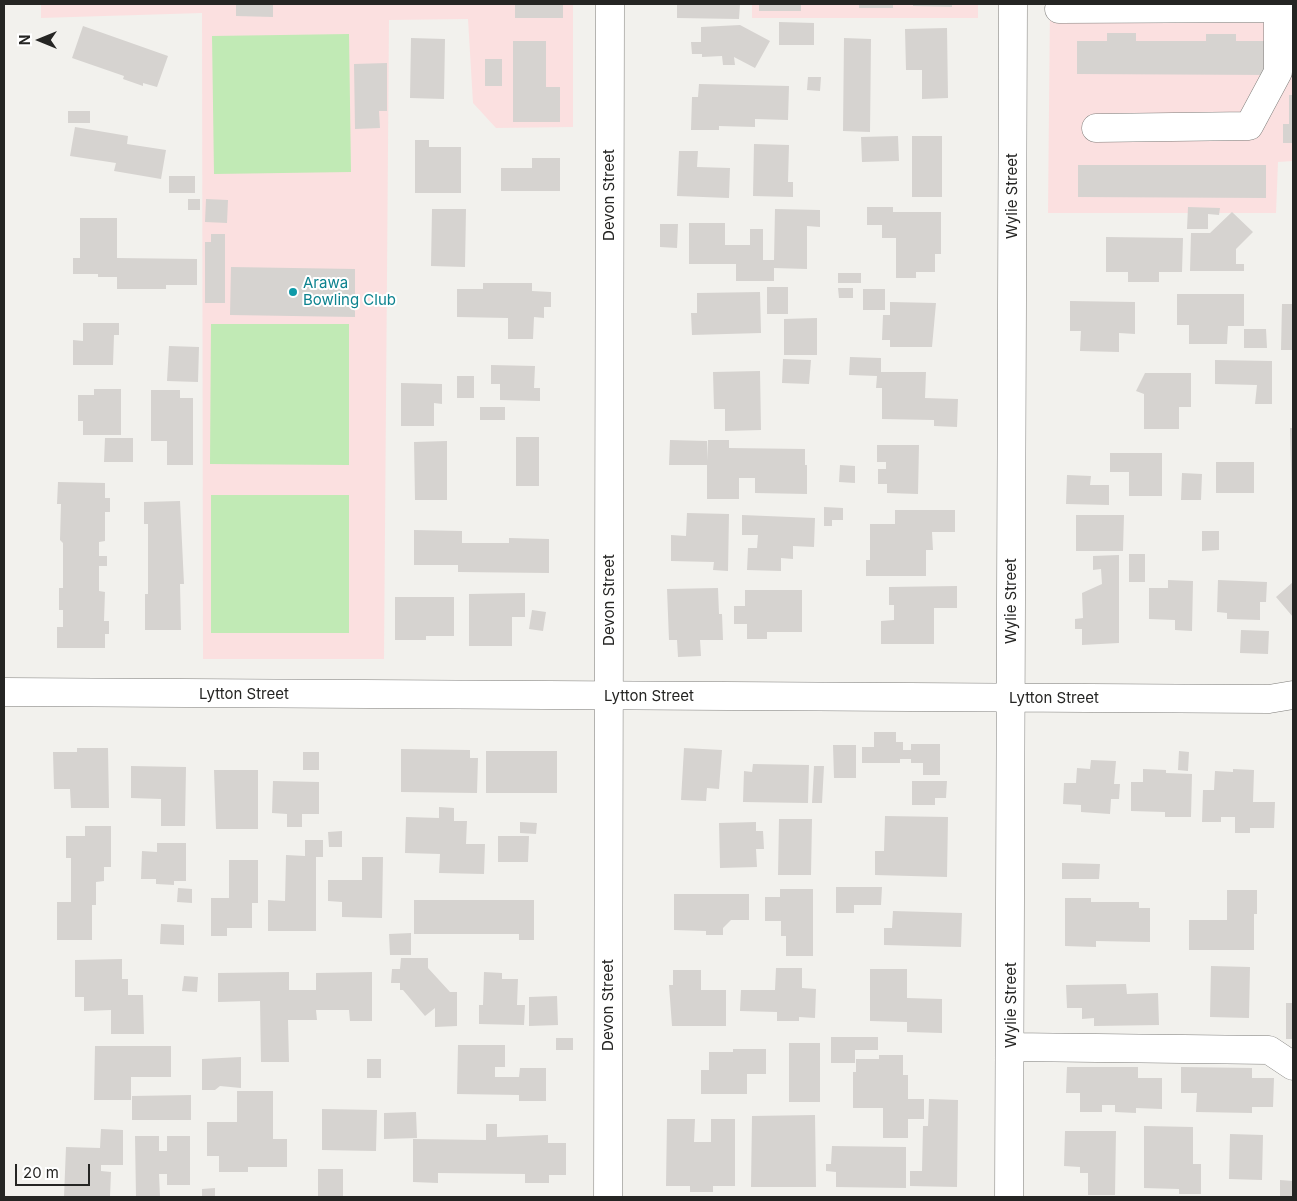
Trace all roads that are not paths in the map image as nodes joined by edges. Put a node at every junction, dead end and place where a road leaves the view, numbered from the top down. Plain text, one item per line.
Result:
1 (610, 4) edge
2 (1013, 4) edge
3 (1278, 6) edge
4 (1059, 9) dead end
5 (1096, 128) dead end
6 (4, 692) edge
7 (1293, 695) edge
8 (609, 697) junction
9 (1011, 698) junction
10 (1011, 1047) junction
11 (1293, 1066) edge
12 (608, 1197) edge
13 (1009, 1197) edge

1 - 8 street, Devon Street
2 - 9 street, Wylie Street
3 - 4 street
3 - 5 street
6 - 8 street, Lytton Street
7 - 9 street, Lytton Street
8 - 9 street, Lytton Street
8 - 12 street, Devon Street
9 - 10 street, Wylie Street
10 - 11 street
10 - 13 street, Wylie Street

